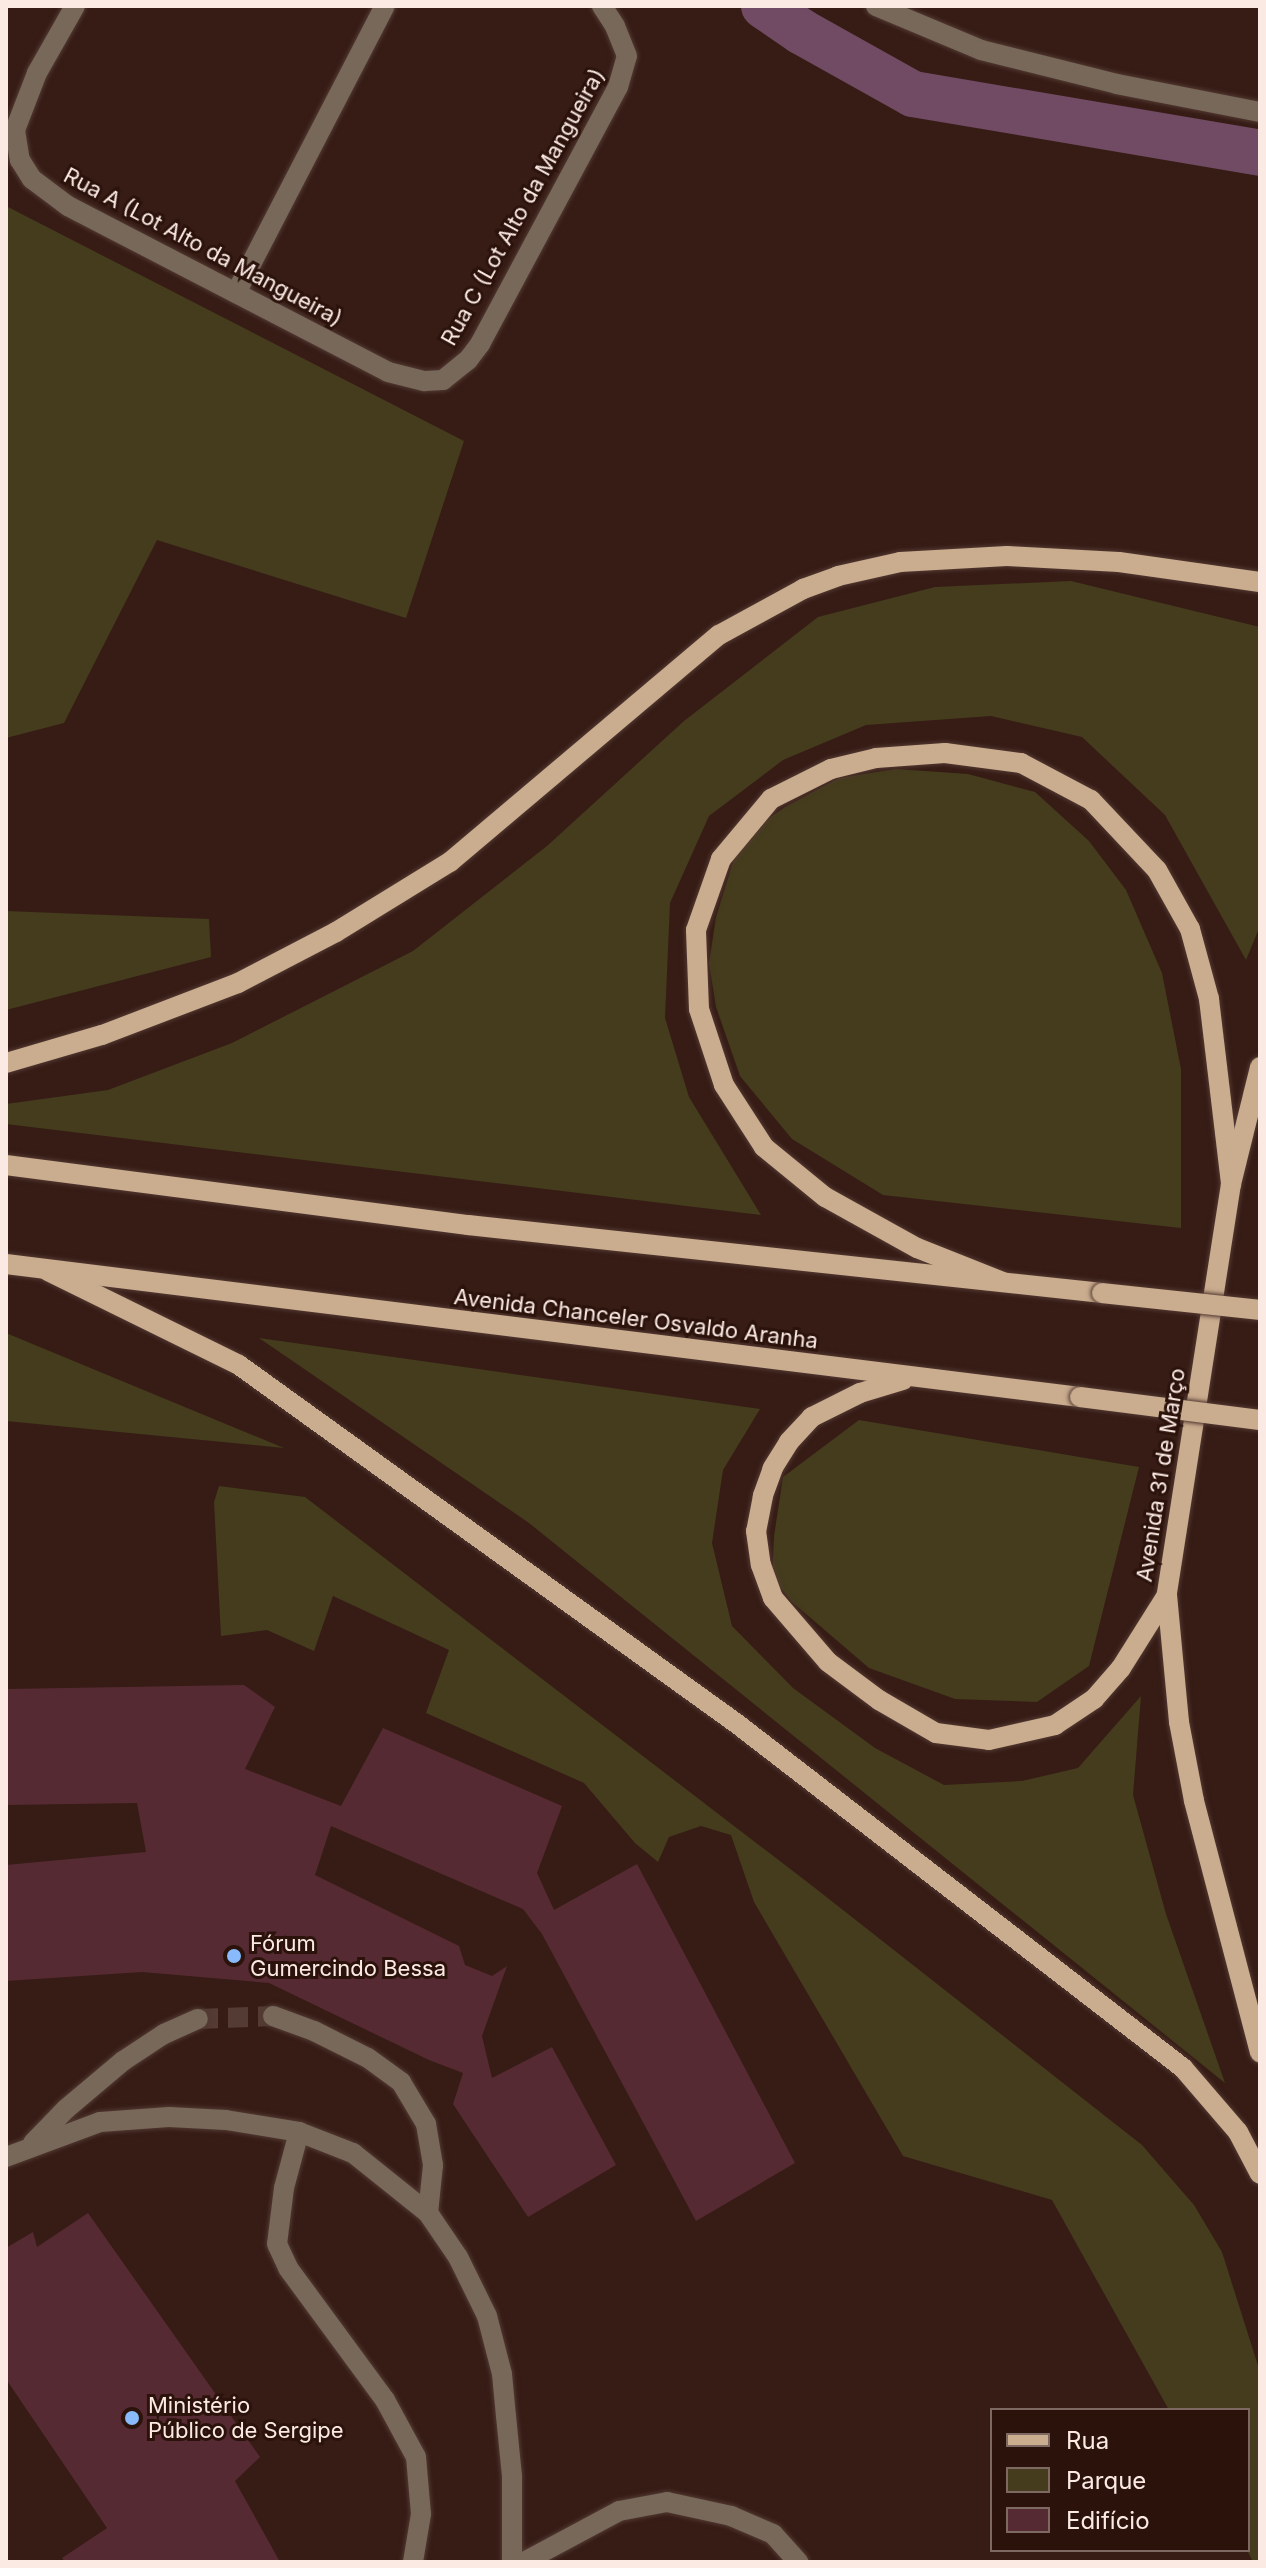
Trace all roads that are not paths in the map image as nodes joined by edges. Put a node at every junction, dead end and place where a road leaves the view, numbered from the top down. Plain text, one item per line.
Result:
1 (75, 6) edge
2 (385, 6) edge
3 (602, 6) edge
4 (876, 6) edge
5 (1260, 112) edge
6 (236, 293) junction
7 (443, 380) joint
8 (1260, 582) edge
9 (6, 1063) edge
10 (1260, 1067) edge
11 (6, 1165) edge
12 (1231, 1184) junction
13 (6, 1264) edge
14 (48, 1271) junction
15 (1003, 1282) junction
16 (1260, 1310) edge
17 (910, 1378) junction
18 (1260, 1420) edge
19 (1167, 1595) junction
20 (273, 2016) tunnel mouth
21 (198, 2019) tunnel mouth
22 (1260, 2053) edge
23 (299, 2132) junction
24 (30, 2146) junction
25 (6, 2157) edge
26 (1260, 2174) edge
27 (428, 2213) junction
28 (413, 2562) edge
29 (512, 2562) edge
30 (524, 2562) edge
31 (798, 2562) edge

1 - 6 street, Rua A (Lot Alto da Mangueira)
2 - 6 street
3 - 7 street, Rua C (Lot Alto da Mangueira)
4 - 5 street
6 - 7 street, Rua A (Lot Alto da Mangueira)
8 - 9 main road
10 - 12 main road
11 - 15 main road
12 - 15 main road
12 - 19 main road, Avenida 31 de Março
13 - 14 main road, Avenida Chanceler Osvaldo Aranha
14 - 17 main road, Avenida Chanceler Osvaldo Aranha
14 - 26 main road
15 - 16 main road, bridge
17 - 18 main road, Avenida Chanceler Osvaldo Aranha, bridge
17 - 19 main road
19 - 22 main road, Avenida 31 de Março
20 - 27 street
21 - 24 street
23 - 24 street
23 - 27 street
23 - 28 street
24 - 25 street
27 - 29 street
30 - 31 street

